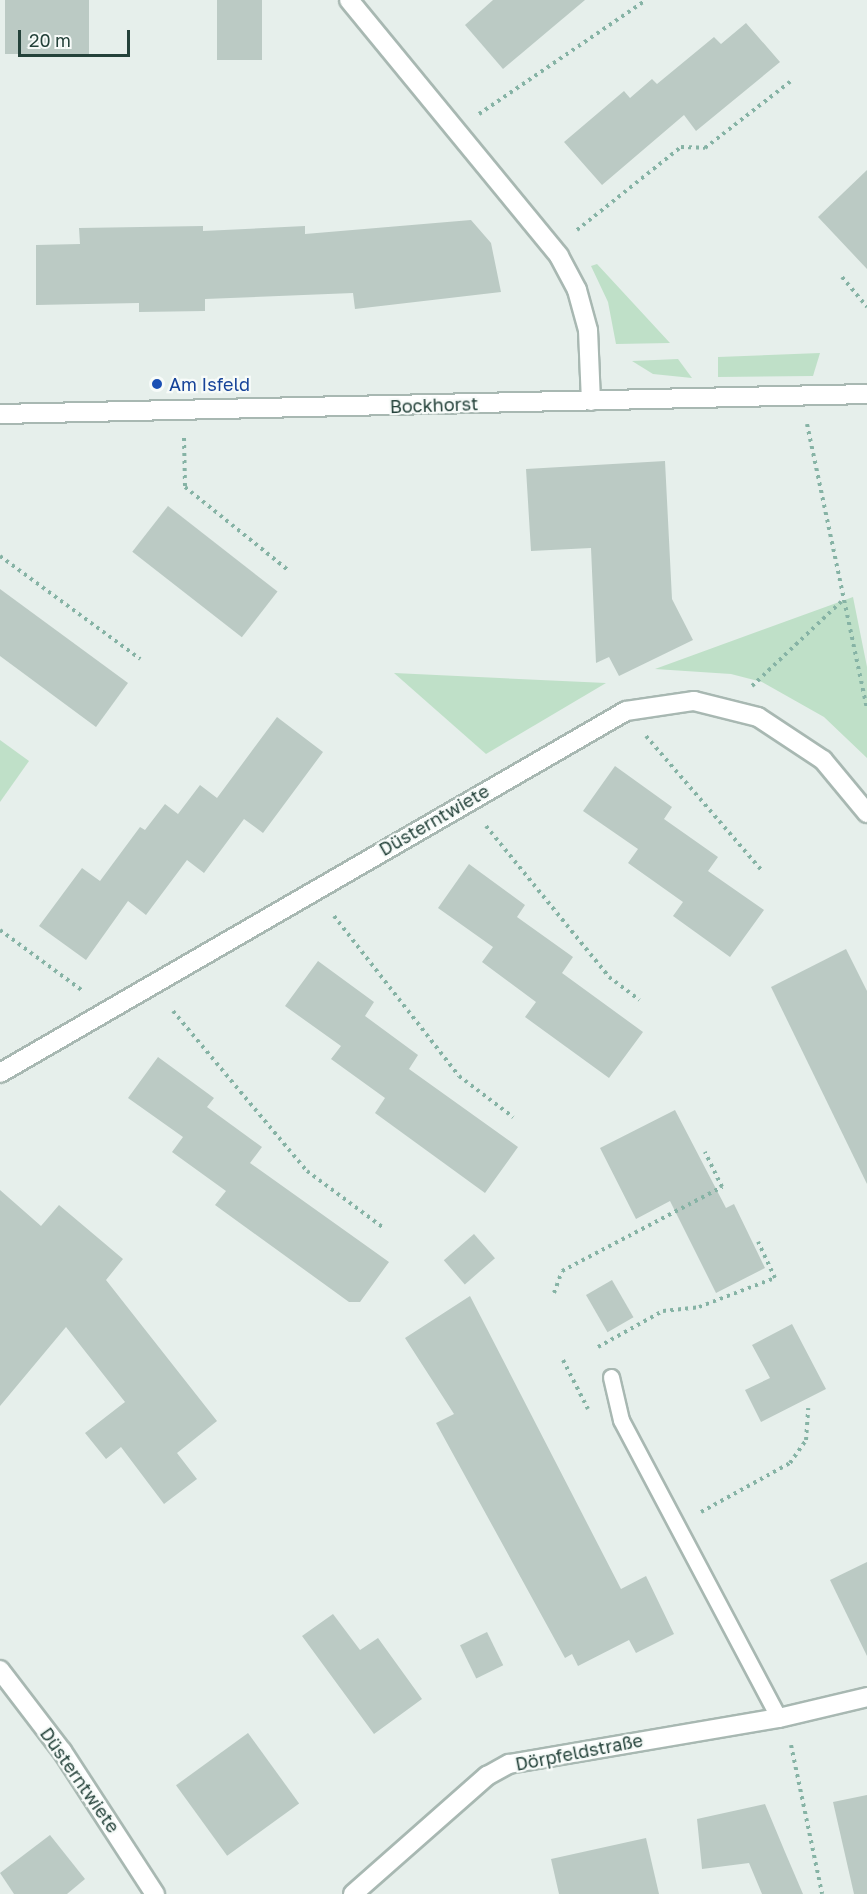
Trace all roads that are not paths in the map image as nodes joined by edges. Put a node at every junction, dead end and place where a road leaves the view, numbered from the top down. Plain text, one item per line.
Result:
1 (349, 0) edge
2 (867, 394) edge
3 (591, 401) junction
4 (0, 414) edge
5 (867, 813) edge
6 (0, 1073) edge
7 (611, 1377) dead end
8 (0, 1670) edge
9 (867, 1696) edge
10 (779, 1718) junction
11 (155, 1894) edge
12 (353, 1894) edge

1 - 3 street
2 - 3 street, Bockhorst
3 - 4 street, Bockhorst
5 - 6 street, Düsterntwiete
7 - 10 lane
8 - 11 street, Düsterntwiete
9 - 10 street, Dörpfeldstraße
10 - 12 street, Dörpfeldstraße

